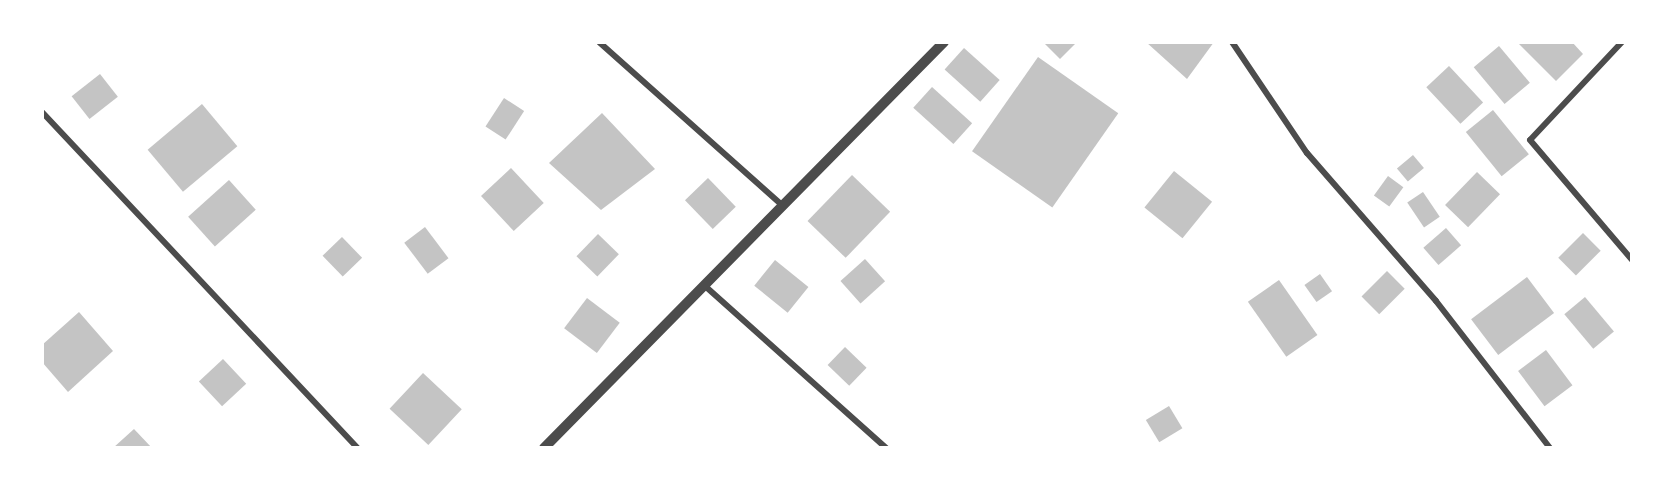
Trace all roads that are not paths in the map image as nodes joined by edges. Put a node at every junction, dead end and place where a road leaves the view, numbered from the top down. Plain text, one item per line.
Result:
1 (599, 42) edge
2 (944, 42) edge
3 (1232, 42) edge
4 (1622, 42) edge
5 (42, 112) edge
6 (782, 205) junction
7 (1632, 260) edge
8 (705, 286) junction
9 (358, 448) edge
10 (544, 448) edge
11 (886, 448) edge
12 (1550, 448) edge

1 - 6 street
2 - 6 street
3 - 12 street
4 - 7 street
5 - 9 street
6 - 8 street
8 - 10 street
8 - 11 street

